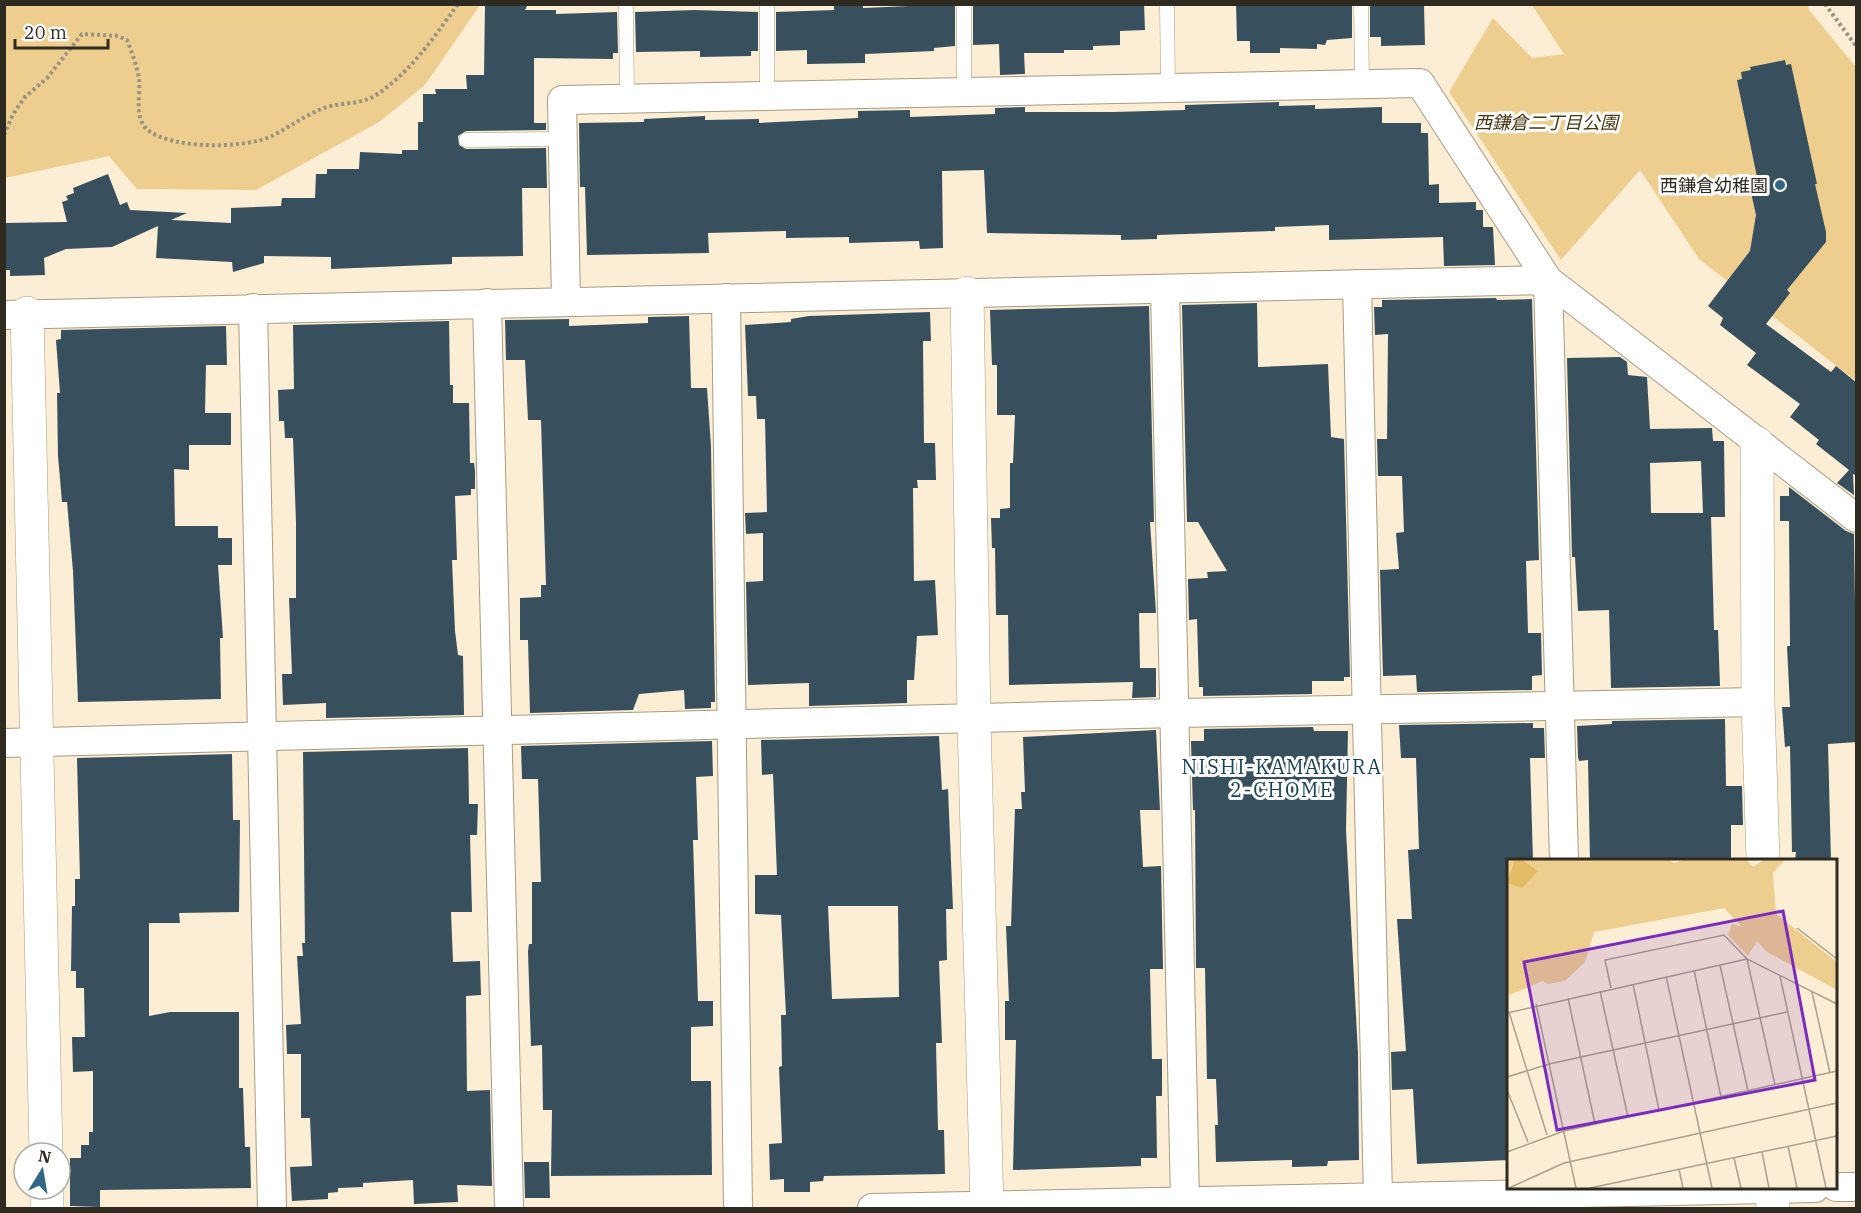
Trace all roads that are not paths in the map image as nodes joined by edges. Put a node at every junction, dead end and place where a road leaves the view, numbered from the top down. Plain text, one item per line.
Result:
1 (767, 4) edge
2 (964, 4) edge
3 (1167, 4) edge
4 (1361, 4) edge
5 (626, 6) edge
6 (1362, 84) junction
7 (1168, 88) junction
8 (964, 93) junction
9 (767, 96) junction
10 (627, 99) junction
11 (562, 139) junction
12 (466, 140) dead end
13 (1548, 280) junction
14 (1357, 284) junction
15 (1165, 289) junction
16 (967, 293) junction
17 (726, 298) junction
18 (566, 302) junction
19 (488, 303) junction
20 (253, 308) junction
21 (16, 314) edge
22 (1757, 443) junction
23 (1857, 518) edge
24 (1758, 702) junction
25 (1560, 708) junction
26 (1367, 711) junction
27 (1176, 713) junction
28 (974, 720) junction
29 (733, 725) junction
30 (496, 731) junction
31 (262, 738) junction
32 (37, 741) junction
33 (4, 743) edge
34 (1564, 859) edge
35 (1763, 859) edge
36 (46, 1141) edge
37 (1857, 1186) edge
38 (1837, 1187) edge
39 (1809, 1189) edge
40 (1572, 1190) edge
41 (1773, 1195) edge
42 (1378, 1197) junction
43 (1185, 1201) junction
44 (987, 1207) edge
45 (272, 1209) edge
46 (509, 1209) edge
47 (738, 1209) edge
48 (872, 1209) edge

1 - 9 lane
2 - 8 lane
3 - 7 lane
4 - 6 lane
5 - 10 lane
6 - 7 street
6 - 13 street
7 - 8 street
8 - 9 street
9 - 10 street
10 - 11 street
11 - 12 lane
11 - 18 street
13 - 14 street
13 - 22 street
13 - 25 street
14 - 15 street
14 - 26 street
15 - 16 street
15 - 27 street
16 - 17 street
16 - 28 street
17 - 18 street
17 - 29 street
18 - 19 street
19 - 20 street
19 - 30 street
20 - 21 street
20 - 31 street
21 - 32 street
22 - 23 street
22 - 24 street
24 - 25 street
24 - 35 street
25 - 26 street
25 - 34 street
26 - 27 street
26 - 42 street
27 - 28 street
27 - 43 street
28 - 29 street
28 - 44 street
29 - 30 street
29 - 47 street
30 - 31 street
30 - 46 street
31 - 32 street
31 - 45 street
32 - 33 street
32 - 36 street
37 - 38 street
39 - 41 street
40 - 41 street
40 - 42 street
42 - 43 street
43 - 44 street
44 - 48 street

